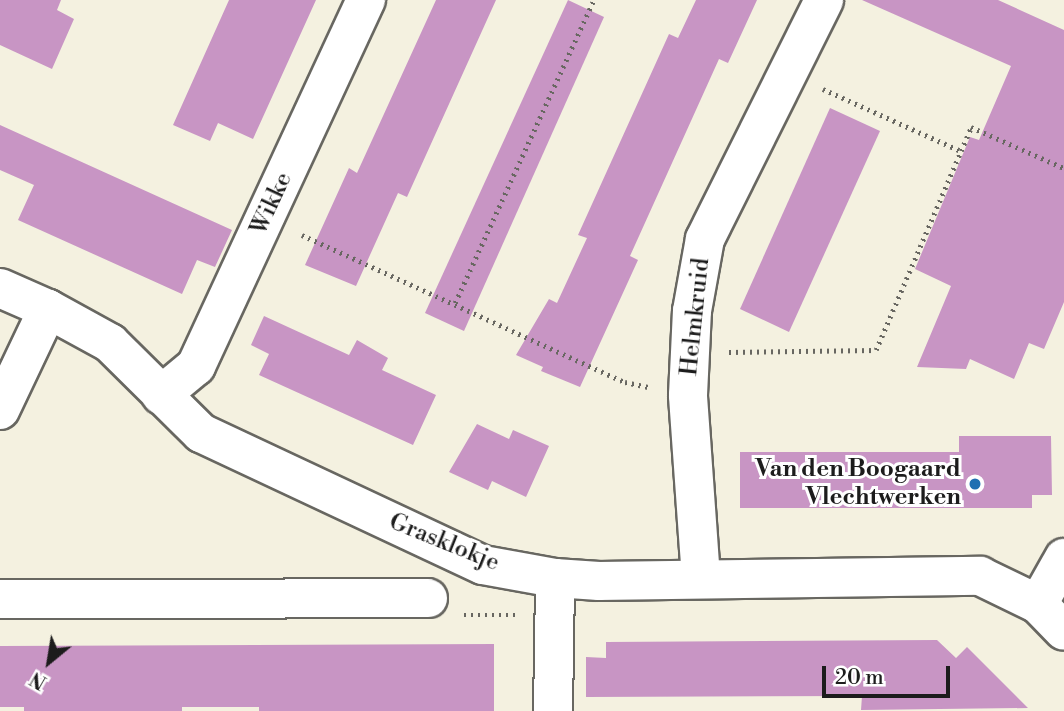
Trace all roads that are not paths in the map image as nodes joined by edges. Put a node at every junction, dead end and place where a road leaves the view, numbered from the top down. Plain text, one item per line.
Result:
1 (366, 0) edge
2 (824, 0) edge
3 (0, 288) edge
4 (48, 309) junction
5 (161, 395) junction
6 (0, 410) edge
7 (1064, 558) edge
8 (555, 578) junction
9 (701, 578) junction
10 (428, 598) road end
11 (0, 599) edge
12 (1038, 604) junction
13 (1064, 631) edge
14 (552, 711) edge

1 - 5 street, Wikke
2 - 9 street, Helmkruid
3 - 4 street, Grasklokje
4 - 5 street, Grasklokje
4 - 6 street
5 - 8 street, Grasklokje
7 - 12 street
8 - 9 street, Grasklokje
8 - 14 street
9 - 12 street, Grasklokje
10 - 11 street
12 - 13 street, Grasklokje

